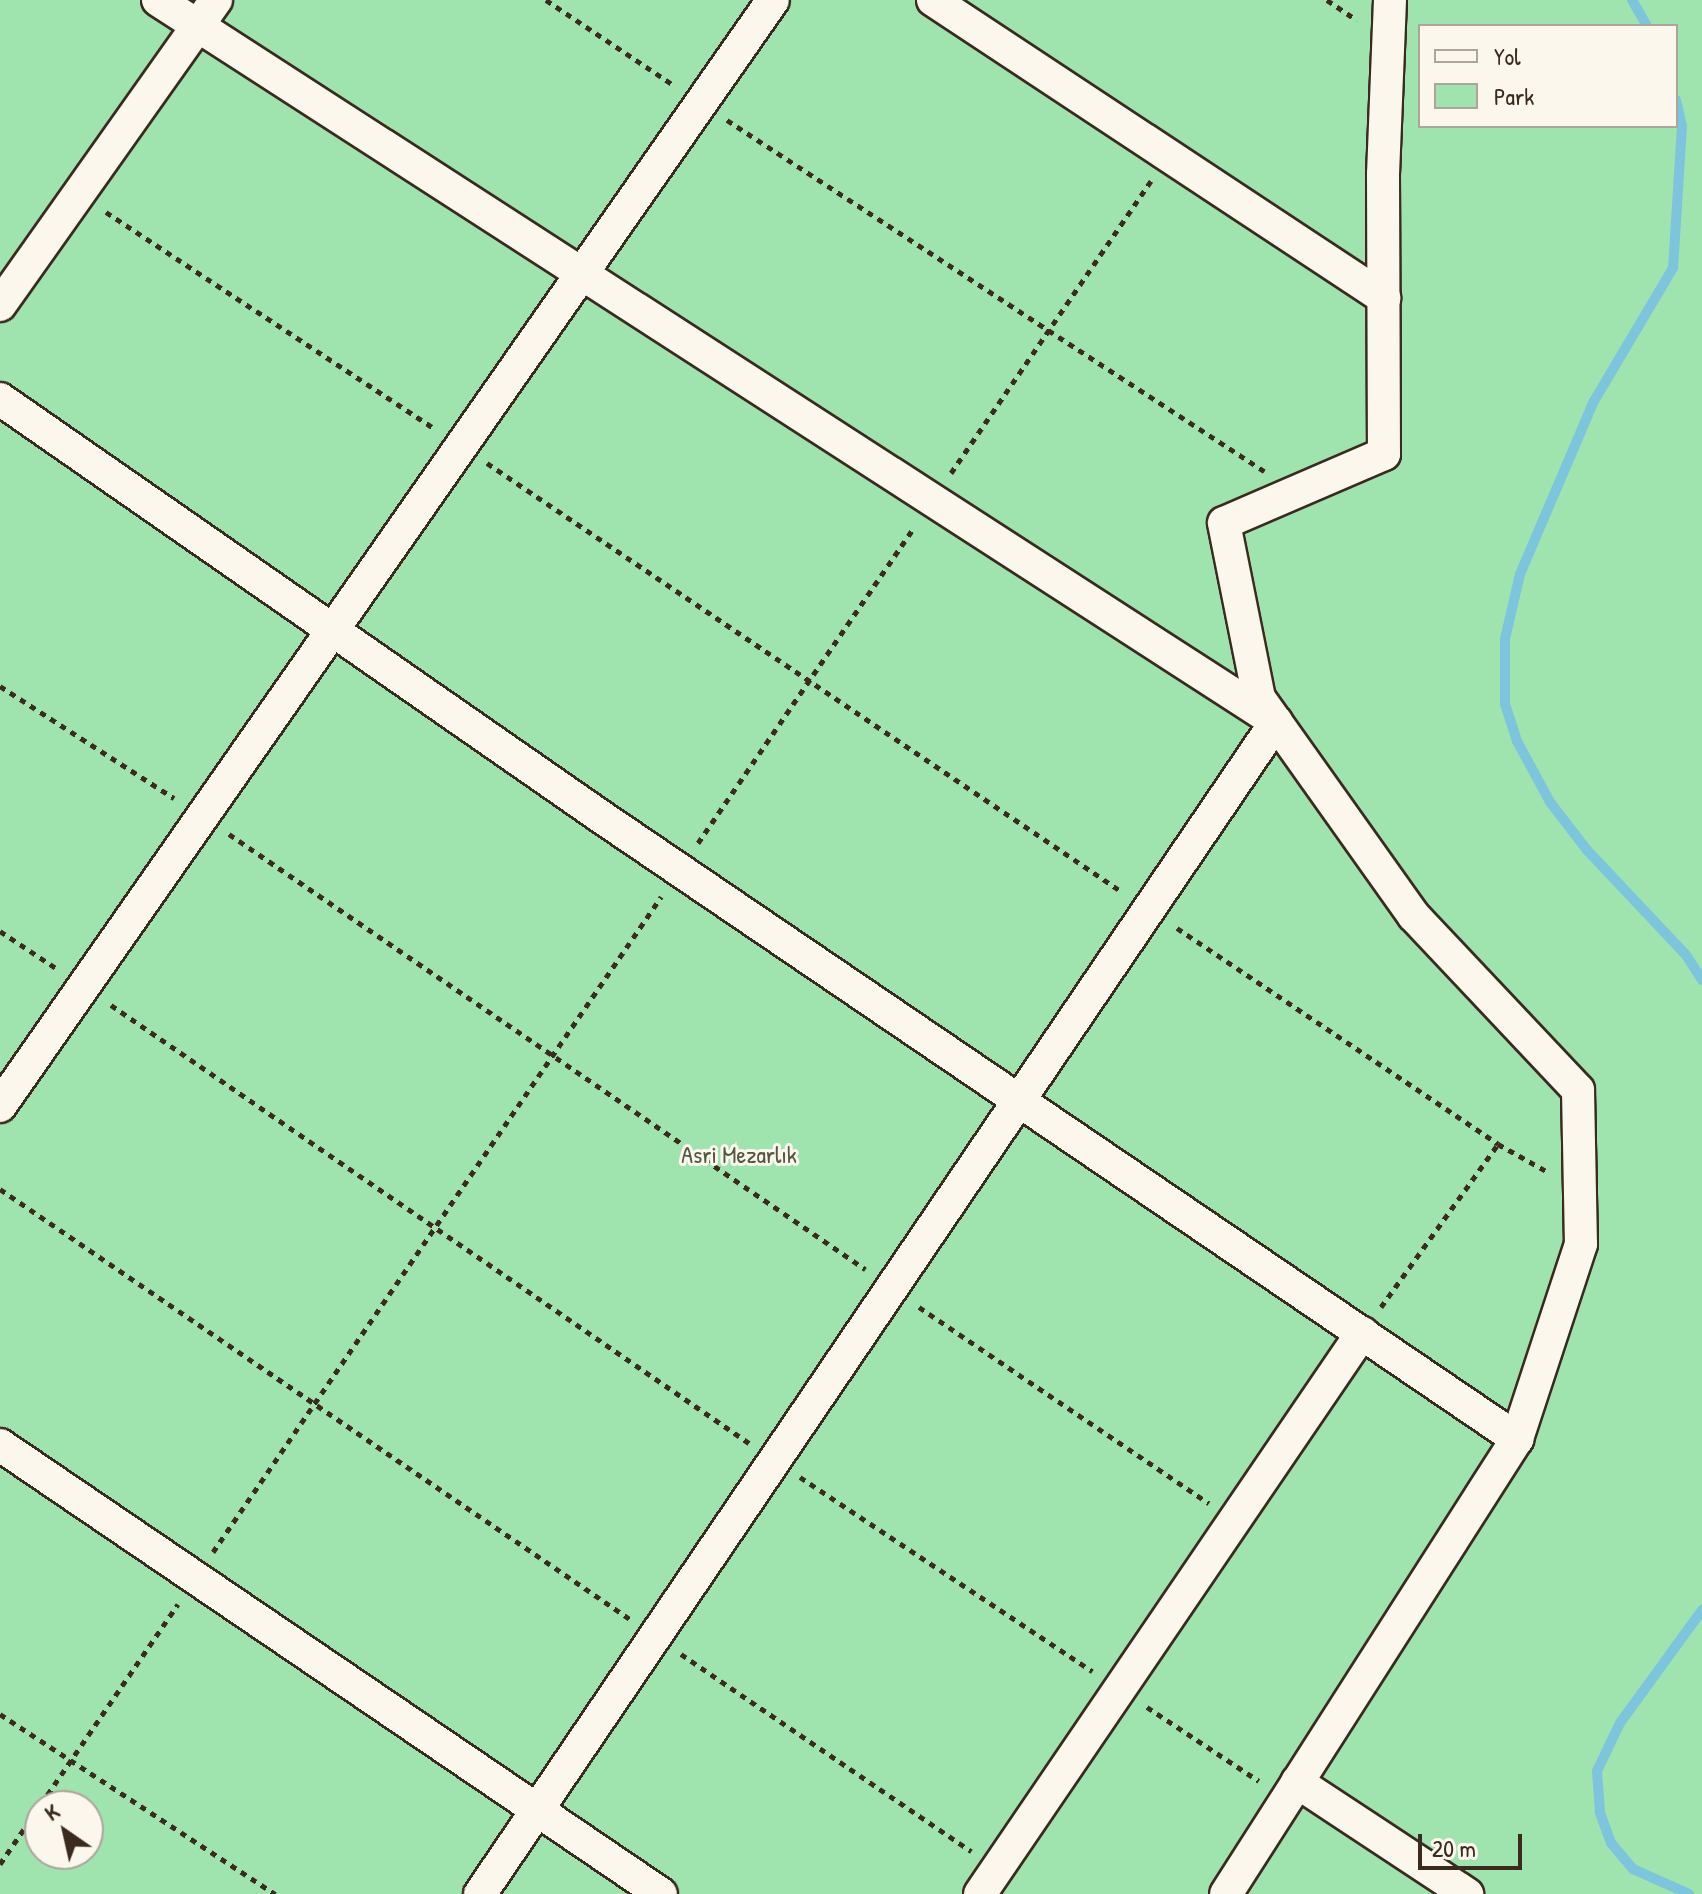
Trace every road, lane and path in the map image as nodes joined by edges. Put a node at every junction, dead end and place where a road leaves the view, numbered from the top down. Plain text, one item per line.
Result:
1 (158, 0) edge
2 (216, 0) edge
3 (546, 0) edge
4 (773, 0) edge
5 (933, 0) edge
6 (1390, 0) edge
7 (197, 27) junction
8 (701, 103) junction
9 (1168, 156) junction
10 (79, 194) junction
11 (581, 274) junction
12 (1384, 298) junction
13 (0, 305) edge
14 (1048, 332) junction
15 (0, 399) edge
16 (460, 445) junction
17 (1297, 492) junction
18 (932, 501) junction
19 (331, 629) junction
20 (808, 683) junction
21 (0, 686) edge
22 (1276, 722) junction
23 (202, 815) junction
24 (680, 870) junction
25 (1148, 909) junction
26 (0, 931) edge
27 (83, 986) junction
28 (554, 1054) junction
29 (1019, 1100) junction
30 (0, 1106) edge
31 (1498, 1144) junction
32 (0, 1189) edge
33 (1580, 1190) junction
34 (434, 1228) junction
35 (891, 1288) junction
36 (1362, 1333) junction
37 (313, 1406) junction
38 (1517, 1439) junction
39 (0, 1445) edge
40 (775, 1460) junction
41 (1234, 1520) junction
42 (196, 1577) junction
43 (655, 1636) junction
44 (1119, 1689) junction
45 (0, 1714) edge
46 (70, 1761) junction
47 (1292, 1790) junction
48 (539, 1807) junction
49 (0, 1864) edge
50 (988, 1881) edge
51 (275, 1894) edge
52 (480, 1894) edge
53 (661, 1894) edge
54 (1226, 1894) edge
55 (1467, 1894) edge

1 - 7 street
2 - 7 street
3 - 8 path
4 - 8 street
5 - 9 street
6 - 12 street
7 - 10 street
7 - 11 street
8 - 11 street
8 - 14 path
9 - 12 street
9 - 14 path
10 - 13 street
10 - 16 path
11 - 16 street
11 - 18 street
12 - 17 street
14 - 17 path
14 - 18 path
15 - 19 street
16 - 19 street
16 - 20 path
17 - 22 street
18 - 20 path
18 - 22 street
19 - 23 street
19 - 24 street
20 - 24 path
20 - 25 path
21 - 23 path
22 - 25 street
22 - 33 street
23 - 27 street
23 - 28 path
24 - 28 path
24 - 29 street
25 - 29 street
25 - 31 path
26 - 27 path
27 - 30 street
27 - 34 path
28 - 34 path
28 - 35 path
29 - 35 street
29 - 36 street
31 - 33 path
31 - 36 path
32 - 37 path
33 - 38 street
34 - 37 path
34 - 40 path
35 - 40 street
35 - 41 path
36 - 38 street
36 - 41 street
37 - 42 path
37 - 43 path
38 - 47 street
39 - 42 street
40 - 43 street
40 - 44 path
41 - 44 street
42 - 46 path
42 - 48 street
43 - 48 street
43 - 50 path
44 - 47 path
44 - 50 street
45 - 46 path
46 - 49 path
46 - 51 path
47 - 54 street
47 - 55 street
48 - 52 street
48 - 53 street

